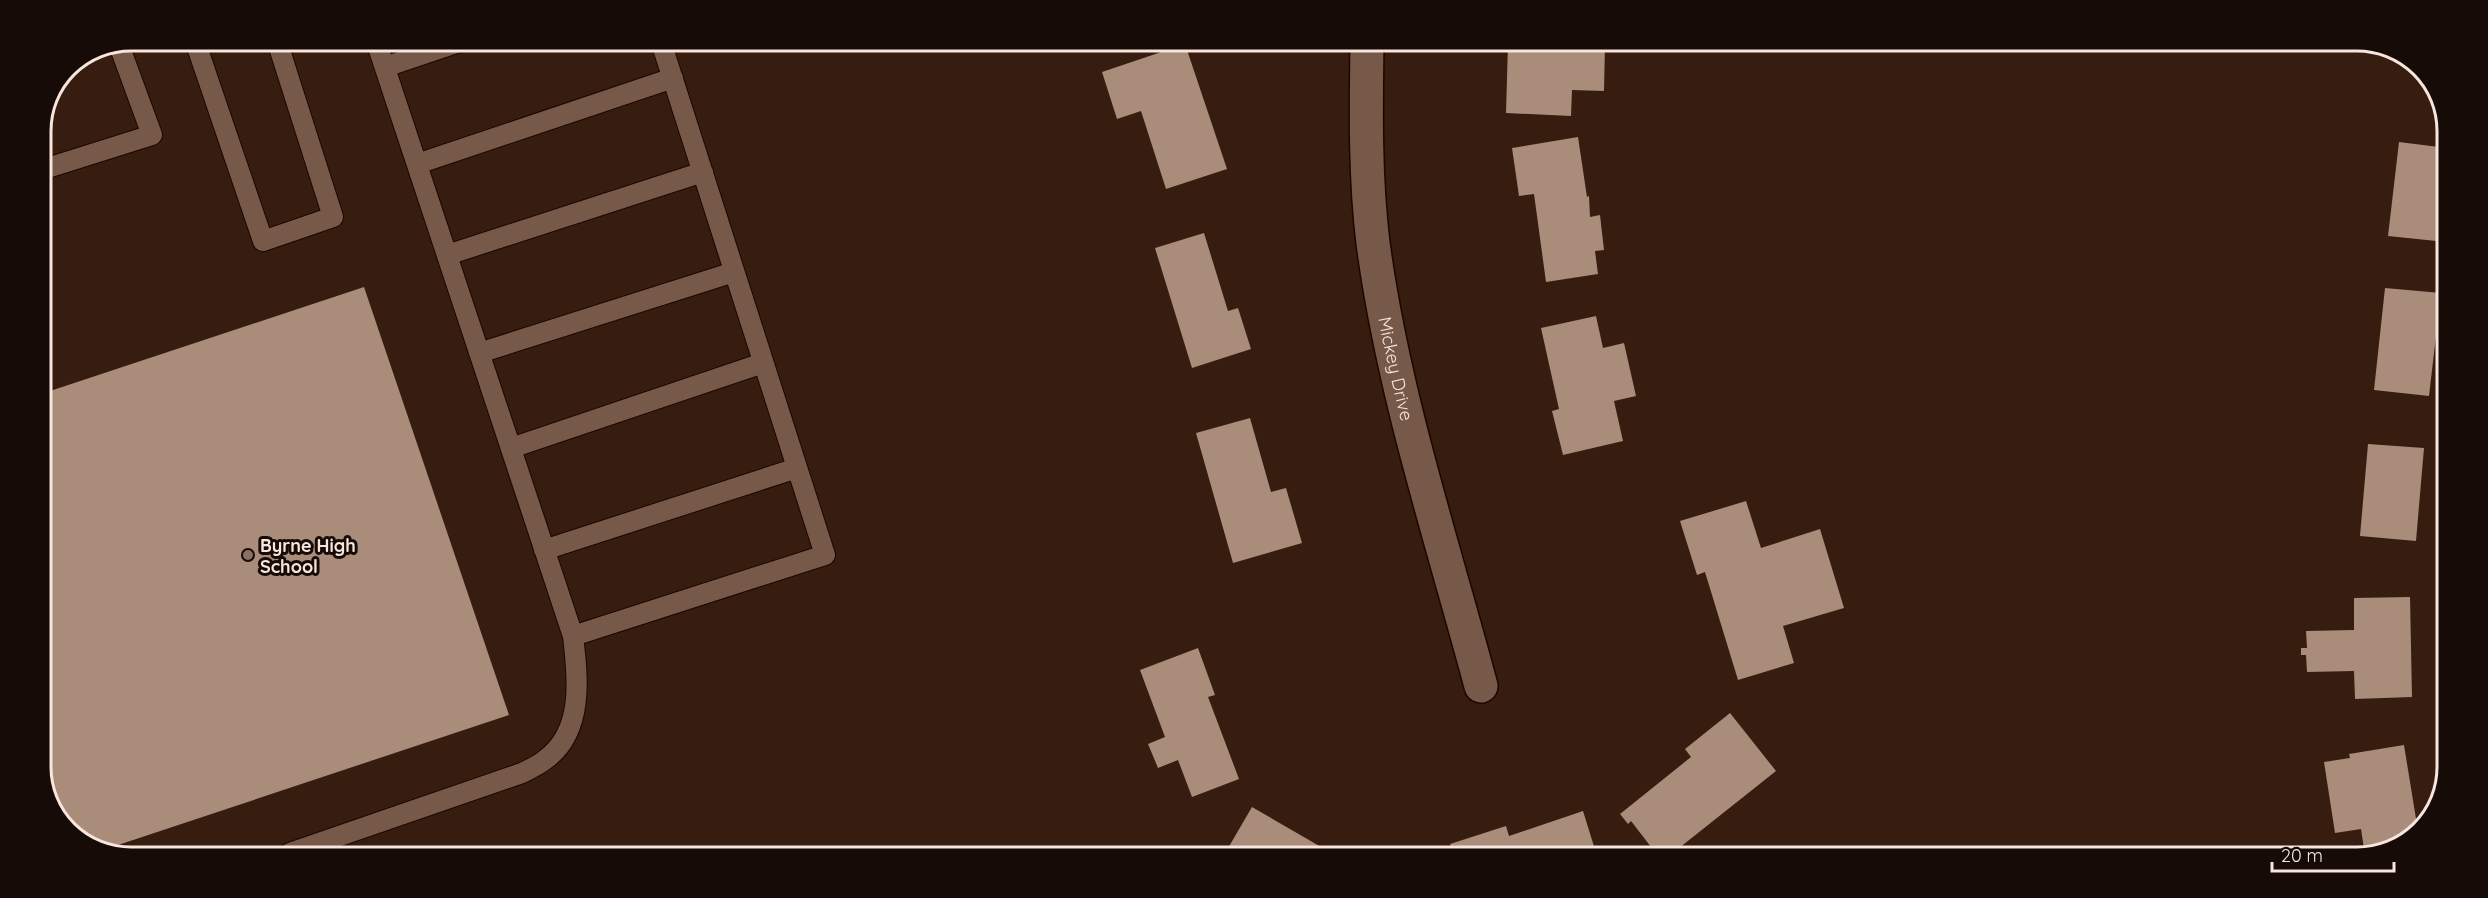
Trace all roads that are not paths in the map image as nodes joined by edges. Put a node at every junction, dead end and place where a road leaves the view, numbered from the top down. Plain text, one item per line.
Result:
1 (198, 51) edge
2 (280, 51) edge
3 (379, 51) edge
4 (432, 51) edge
5 (664, 51) edge
6 (1367, 51) edge
7 (122, 52) edge
8 (385, 67) junction
9 (673, 78) junction
10 (417, 164) junction
11 (51, 167) edge
12 (703, 172) junction
13 (447, 255) junction
14 (734, 272) junction
15 (479, 352) junction
16 (763, 363) junction
17 (511, 448) junction
18 (797, 468) junction
19 (544, 550) junction
20 (573, 636) junction
21 (1481, 686) dead end
22 (308, 847) edge

1 - 2 lane
3 - 8 lane
4 - 8 lane
5 - 9 lane
6 - 21 street, Mickey Drive
7 - 11 lane
8 - 10 lane
9 - 10 lane
9 - 12 lane
10 - 13 lane
12 - 13 lane
12 - 14 lane
13 - 15 lane
14 - 15 lane
14 - 16 lane
15 - 17 lane
16 - 17 lane
16 - 18 lane
17 - 19 lane
18 - 19 lane
18 - 20 lane
19 - 20 lane
20 - 22 lane

